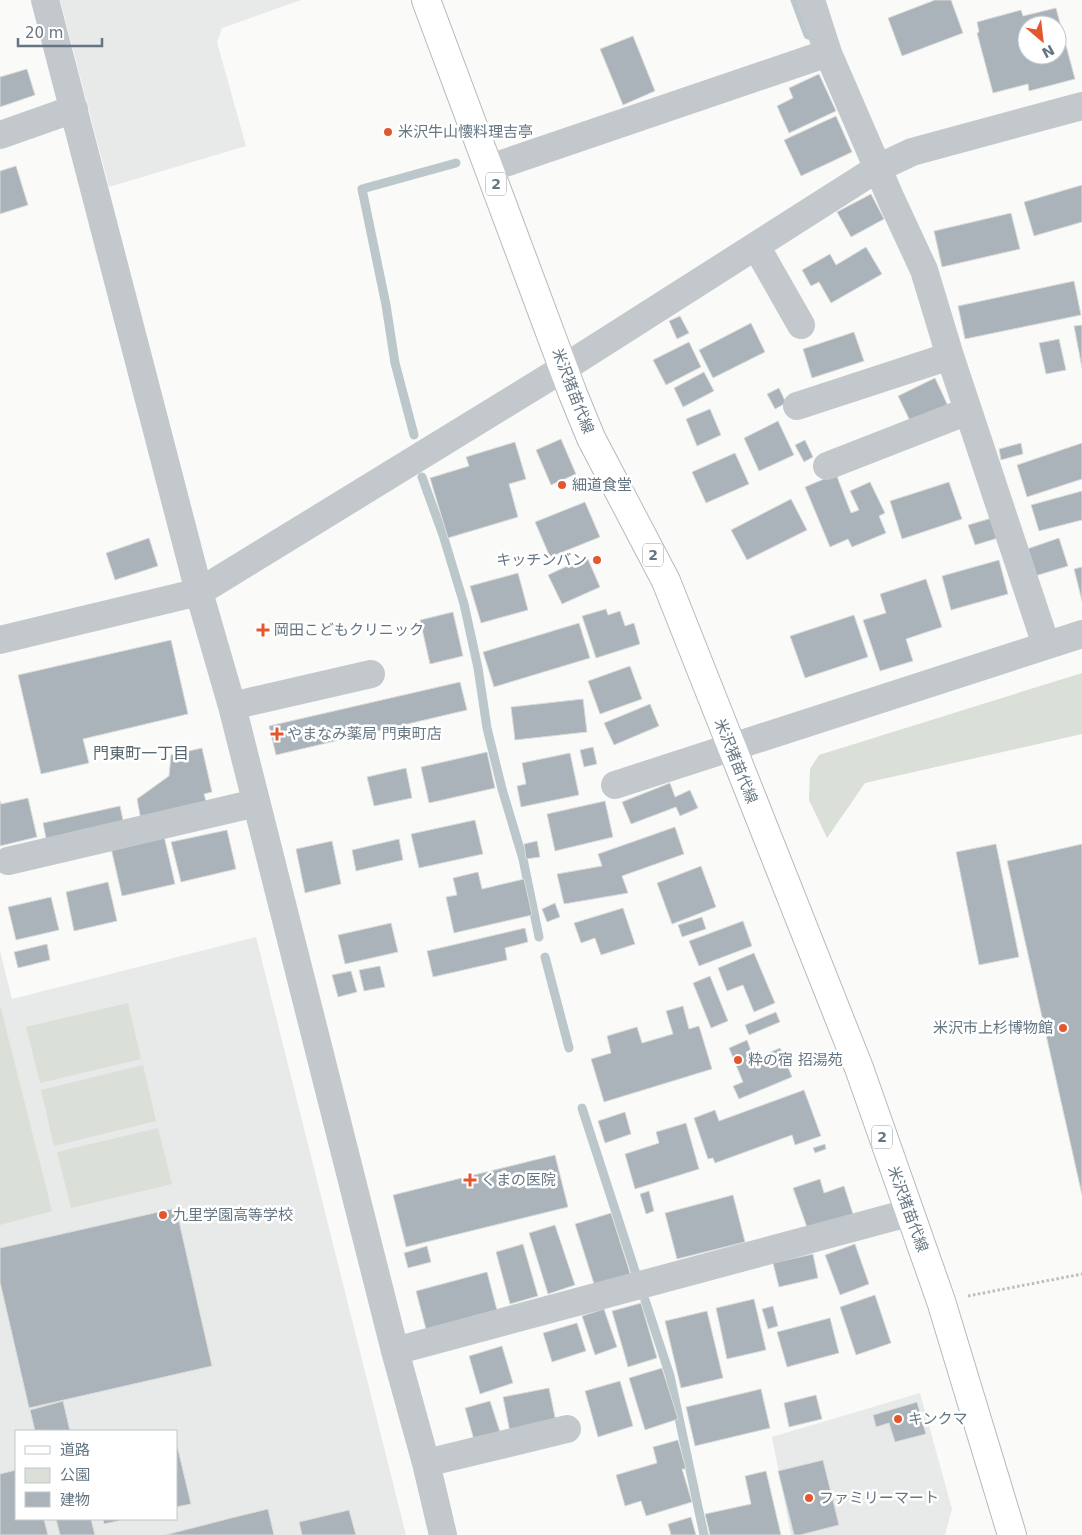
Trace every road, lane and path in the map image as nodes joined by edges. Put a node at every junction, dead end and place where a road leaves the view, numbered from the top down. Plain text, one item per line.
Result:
1 (45, 0) edge
2 (426, 0) edge
3 (811, 0) edge
4 (828, 53) junction
5 (1082, 106) edge
6 (74, 109) junction
7 (0, 135) edge
8 (490, 168) junction
9 (878, 168) junction
10 (756, 246) junction
11 (801, 325) dead end
12 (950, 356) junction
13 (564, 368) junction
14 (797, 406) dead end
15 (968, 411) junction
16 (827, 466) dead end
17 (199, 592) junction
18 (1082, 634) edge
19 (0, 640) edge
20 (1046, 645) junction
21 (371, 674) dead end
22 (232, 706) junction
23 (730, 747) junction
24 (615, 784) dead end
25 (256, 803) junction
26 (8, 861) dead end
27 (908, 1213) junction
28 (1082, 1274) edge
29 (941, 1301) junction
30 (395, 1351) junction
31 (567, 1429) dead end
32 (426, 1462) junction
33 (443, 1535) edge
34 (1012, 1535) edge

1 - 6 street
2 - 8 main road, 米沢猪苗代線 / 2
3 - 4 street
4 - 8 street
4 - 9 street
5 - 9 street
6 - 7 street
6 - 17 street
8 - 13 main road, 米沢猪苗代線 / 2
9 - 10 street
9 - 12 street
10 - 11 street
10 - 13 street
12 - 14 street
12 - 15 street
13 - 17 street
13 - 23 main road, 米沢猪苗代線 / 2
15 - 16 street
15 - 20 street
17 - 19 street
17 - 22 street
18 - 20 street
20 - 23 street
21 - 22 street
22 - 25 street
23 - 24 street
23 - 27 main road, 米沢猪苗代線 / 2
25 - 26 street
25 - 30 street
27 - 29 main road, 米沢猪苗代線 / 2
27 - 30 street
28 - 29 path
29 - 34 main road, 米沢猪苗代線 / 2
30 - 32 street
31 - 32 street
32 - 33 street

